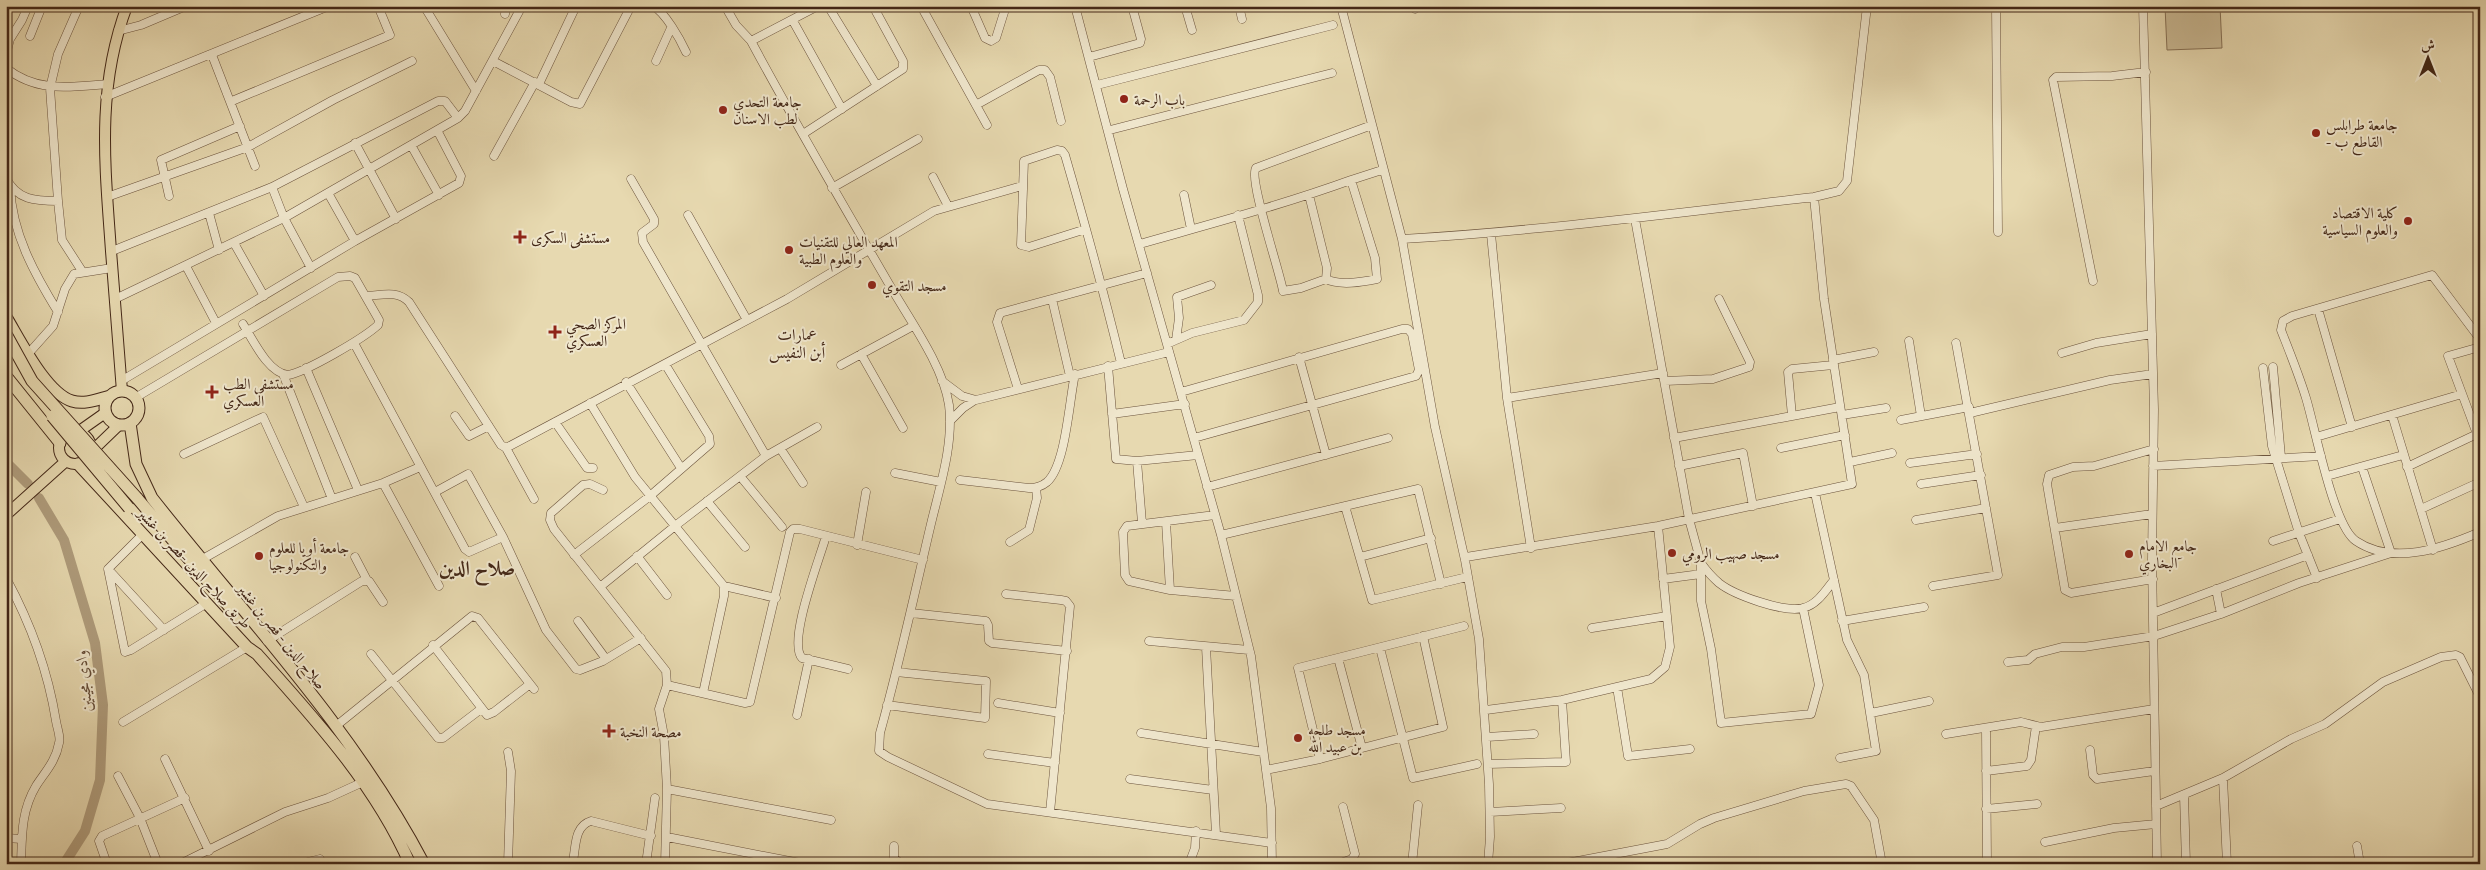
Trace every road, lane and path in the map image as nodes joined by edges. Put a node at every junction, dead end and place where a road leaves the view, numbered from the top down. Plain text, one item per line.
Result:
1 (28, 6) edge
2 (42, 6) edge
3 (79, 6) edge
4 (127, 6) edge
5 (186, 6) edge
6 (329, 6) edge
7 (378, 6) edge
8 (424, 6) edge
9 (522, 6) edge
10 (576, 6) edge
11 (630, 6) edge
12 (653, 6) edge
13 (725, 6) edge
14 (818, 6) edge
15 (828, 6) edge
16 (873, 6) edge
17 (921, 6) edge
18 (971, 6) edge
19 (1006, 6) edge
20 (1075, 6) edge
21 (1132, 6) edge
22 (1185, 6) edge
23 (1239, 6) edge
24 (1341, 6) edge
25 (1867, 6) edge
26 (1996, 6) edge
27 (2143, 6) edge
28 (1242, 19) dead end
29 (793, 21) junction
30 (1333, 25) dead end
31 (671, 28) junction
32 (9, 30) edge
33 (1192, 30) dead end
34 (118, 31) junction
35 (30, 36) dead end
36 (751, 41) junction
37 (686, 52) dead end
38 (6, 55) edge
39 (212, 55) junction
40 (1089, 57) junction
41 (412, 61) dead end
42 (493, 61) junction
43 (656, 61) dead end
44 (6, 68) edge
45 (1332, 72) dead end
46 (2146, 72) junction
47 (537, 83) junction
48 (107, 84) junction
49 (1097, 85) junction
50 (877, 86) junction
51 (50, 88) junction
52 (476, 91) junction
53 (105, 97) junction
54 (232, 101) junction
55 (976, 105) junction
56 (842, 109) junction
57 (458, 118) junction
58 (1061, 121) dead end
59 (987, 125) dead end
60 (1372, 125) junction
61 (240, 126) junction
62 (437, 130) junction
63 (1110, 130) junction
64 (803, 134) junction
65 (918, 139) dead end
66 (355, 143) junction
67 (411, 145) junction
68 (248, 147) junction
69 (494, 156) dead end
70 (255, 166) dead end
71 (370, 168) junction
72 (1382, 170) junction
73 (164, 177) junction
74 (933, 177) dead end
75 (631, 179) dead end
76 (1351, 180) junction
77 (8, 182) edge
78 (1022, 186) junction
79 (272, 187) junction
80 (832, 188) junction
81 (328, 193) junction
82 (439, 195) junction
83 (1184, 195) dead end
84 (1309, 195) junction
85 (107, 196) junction
86 (169, 196) dead end
87 (1814, 197) junction
88 (58, 201) junction
89 (948, 206) junction
90 (1262, 209) junction
91 (210, 212) junction
92 (688, 215) dead end
93 (1238, 215) junction
94 (284, 218) junction
95 (1635, 219) junction
96 (396, 220) junction
97 (1086, 229) junction
98 (1192, 229) junction
99 (1998, 232) dead end
100 (1491, 234) junction
101 (1402, 239) junction
102 (355, 242) junction
103 (234, 244) junction
104 (1140, 244) junction
105 (220, 250) junction
106 (869, 250) junction
107 (112, 251) junction
108 (186, 266) junction
109 (112, 268) junction
110 (311, 268) junction
111 (82, 271) junction
112 (1147, 273) junction
113 (1326, 279) junction
114 (2093, 281) dead end
115 (1102, 285) junction
116 (1211, 285) dead end
117 (264, 296) junction
118 (367, 296) junction
119 (115, 299) junction
120 (1052, 299) junction
121 (1719, 299) dead end
122 (2318, 309) junction
123 (58, 312) junction
124 (6, 317) edge
125 (747, 320) junction
126 (216, 323) junction
127 (243, 324) dead end
128 (913, 326) junction
129 (248, 332) junction
130 (6, 334) edge
131 (2152, 334) junction
132 (2480, 339) edge
133 (1176, 340) junction
134 (1909, 341) dead end
135 (354, 343) junction
136 (1956, 343) dead end
137 (702, 345) junction
138 (2480, 347) edge
139 (1168, 348) junction
140 (6, 352) edge
141 (1874, 352) dead end
142 (2062, 353) dead end
143 (28, 354) junction
144 (861, 354) junction
145 (1299, 357) junction
146 (1833, 362) junction
147 (1121, 363) junction
148 (665, 364) junction
149 (841, 365) dead end
150 (1108, 366) junction
151 (306, 368) junction
152 (2263, 368) dead end
153 (2273, 368) dead end
154 (284, 374) junction
155 (2153, 374) junction
156 (1073, 375) junction
157 (6, 376) edge
158 (1664, 377) junction
159 (942, 381) junction
160 (626, 382) junction
161 (121, 386) junction
162 (1018, 389) junction
163 (1181, 392) junction
164 (2462, 394) junction
165 (110, 396) junction
166 (135, 398) junction
167 (1507, 398) junction
168 (975, 400) junction
169 (590, 403) junction
170 (1185, 404) junction
171 (1312, 406) junction
172 (1886, 408) dead end
173 (1969, 410) junction
174 (1841, 411) junction
175 (105, 413) junction
176 (1112, 414) junction
177 (2392, 415) junction
178 (455, 416) dead end
179 (1792, 416) junction
180 (1921, 416) junction
181 (1901, 420) dead end
182 (950, 421) junction
183 (556, 422) junction
184 (124, 424) junction
185 (489, 426) junction
186 (817, 427) dead end
187 (2352, 427) junction
188 (903, 428) dead end
189 (78, 432) junction
190 (1845, 435) junction
191 (2316, 437) junction
192 (1194, 438) junction
193 (1388, 438) dead end
194 (1674, 438) junction
195 (2478, 438) edge
196 (60, 443) junction
197 (506, 448) junction
198 (780, 448) junction
199 (1781, 448) dead end
200 (2154, 449) junction
201 (91, 452) junction
202 (1892, 453) dead end
203 (184, 454) dead end
204 (1977, 454) junction
205 (1198, 455) junction
206 (1326, 455) junction
207 (2403, 455) junction
208 (766, 456) junction
209 (2321, 456) junction
210 (2279, 457) junction
211 (66, 461) junction
212 (1137, 461) junction
213 (1850, 462) junction
214 (1910, 463) dead end
215 (78, 464) junction
216 (1679, 466) junction
217 (2153, 466) junction
218 (2407, 466) junction
219 (420, 467) junction
220 (2362, 467) junction
221 (593, 468) dead end
222 (681, 468) junction
223 (895, 473) dead end
224 (1981, 475) junction
225 (740, 476) junction
226 (2328, 476) junction
227 (960, 480) dead end
228 (941, 482) junction
229 (2480, 482) edge
230 (383, 483) junction
231 (803, 483) dead end
232 (1921, 484) dead end
233 (1206, 487) junction
234 (1036, 488) junction
235 (358, 490) junction
236 (603, 490) dead end
237 (435, 492) junction
238 (866, 492) dead end
239 (1815, 492) junction
240 (650, 496) junction
241 (332, 499) junction
242 (534, 499) dead end
243 (707, 501) junction
244 (1345, 506) junction
245 (1753, 506) junction
246 (304, 507) junction
247 (1986, 508) junction
248 (2421, 509) junction
249 (2152, 514) junction
250 (6, 515) edge
251 (1215, 515) junction
252 (1688, 519) junction
253 (2340, 519) junction
254 (1916, 520) dead end
255 (1166, 522) junction
256 (1142, 523) junction
257 (675, 526) junction
258 (1658, 526) junction
259 (782, 528) dead end
260 (2055, 528) junction
261 (2480, 532) edge
262 (2299, 533) junction
263 (143, 534) junction
264 (1221, 535) junction
265 (826, 536) junction
266 (503, 537) junction
267 (1431, 538) junction
268 (2273, 540) dead end
269 (1010, 542) dead end
270 (856, 545) junction
271 (746, 547) dead end
272 (1531, 548) junction
273 (2433, 550) junction
274 (2391, 552) junction
275 (574, 555) junction
276 (2308, 555) junction
277 (637, 556) junction
278 (355, 557) dead end
279 (1360, 557) junction
280 (201, 560) junction
281 (923, 560) junction
282 (1465, 560) junction
283 (1701, 563) junction
284 (108, 569) junction
285 (1701, 574) junction
286 (1467, 577) junction
287 (6, 578) edge
288 (2317, 578) junction
289 (1663, 579) junction
290 (2153, 579) junction
291 (366, 580) junction
292 (1834, 580) junction
293 (1441, 584) junction
294 (439, 586) dead end
295 (724, 586) junction
296 (1933, 586) dead end
297 (600, 587) junction
298 (2216, 589) junction
299 (1170, 590) junction
300 (1006, 594) dead end
301 (667, 595) dead end
302 (1236, 596) junction
303 (776, 598) junction
304 (383, 602) dead end
305 (207, 603) junction
306 (1924, 607) dead end
307 (1803, 608) junction
308 (911, 613) junction
309 (2153, 613) junction
310 (2221, 614) junction
311 (1667, 616) junction
312 (578, 621) dead end
313 (1842, 621) junction
314 (1464, 626) dead end
315 (1592, 628) dead end
316 (164, 630) junction
317 (1423, 636) junction
318 (2154, 636) junction
319 (641, 638) junction
320 (267, 640) junction
321 (1149, 642) dead end
322 (433, 645) junction
323 (247, 647) junction
324 (1206, 647) junction
325 (1380, 648) junction
326 (1249, 650) junction
327 (1067, 651) junction
328 (257, 654) junction
329 (371, 654) dead end
330 (1338, 658) junction
331 (606, 659) junction
332 (809, 659) junction
333 (2008, 662) dead end
334 (848, 669) dead end
335 (896, 672) junction
336 (392, 679) junction
337 (666, 685) junction
338 (1617, 687) junction
339 (703, 693) junction
340 (2480, 697) edge
341 (1562, 700) junction
342 (1929, 701) dead end
343 (998, 703) dead end
344 (887, 705) junction
345 (481, 709) junction
346 (2154, 709) junction
347 (1486, 710) junction
348 (1871, 712) junction
349 (1060, 713) junction
350 (797, 715) dead end
351 (123, 722) dead end
352 (336, 726) junction
353 (2036, 726) junction
354 (1986, 728) junction
355 (1141, 733) dead end
356 (1534, 734) dead end
357 (1946, 734) dead end
358 (1487, 737) junction
359 (1403, 738) junction
360 (1210, 745) junction
361 (1362, 748) junction
362 (1690, 749) dead end
363 (2090, 750) dead end
364 (508, 752) dead end
365 (1263, 752) junction
366 (988, 754) dead end
367 (1840, 758) dead end
368 (165, 759) dead end
369 (1320, 759) junction
370 (1055, 763) junction
371 (1477, 764) dead end
372 (1488, 764) junction
373 (1266, 770) junction
374 (1986, 771) junction
375 (2154, 771) junction
376 (118, 776) dead end
377 (2223, 778) junction
378 (1130, 779) dead end
379 (363, 782) junction
380 (666, 789) junction
381 (1214, 790) junction
382 (2184, 795) junction
383 (185, 798) junction
384 (655, 798) dead end
385 (2037, 804) dead end
386 (1418, 805) dead end
387 (2156, 806) junction
388 (1343, 807) dead end
389 (1561, 808) dead end
390 (1986, 809) junction
391 (1050, 812) junction
392 (1490, 812) junction
393 (140, 818) junction
394 (831, 820) dead end
395 (2156, 824) junction
396 (1196, 831) junction
397 (1216, 834) junction
398 (650, 836) junction
399 (667, 836) junction
400 (6, 838) edge
401 (22, 840) junction
402 (411, 840) junction
403 (2044, 842) dead end
404 (1272, 843) junction
405 (894, 846) dead end
406 (2357, 846) dead end
407 (208, 851) junction
408 (320, 859) dead end
409 (192, 861) edge
410 (573, 861) dead end
411 (21, 864) edge
412 (107, 864) edge
413 (158, 864) edge
414 (180, 864) edge
415 (300, 864) edge
416 (410, 864) edge
417 (424, 864) edge
418 (434, 864) edge
419 (508, 864) edge
420 (646, 864) edge
421 (665, 864) edge
422 (805, 864) edge
423 (901, 864) edge
424 (1189, 864) edge
425 (1272, 864) edge
426 (1338, 864) edge
427 (1412, 864) edge
428 (1488, 864) edge
429 (1562, 864) edge
430 (1882, 864) edge
431 (1987, 864) edge
432 (2157, 864) edge
433 (2186, 864) edge
434 (2227, 864) edge
435 (2360, 864) edge

1 - 32 street
2 - 35 street
3 - 51 street
4 - 34 main road
5 - 34 street
6 - 39 street
7 - 54 street
8 - 52 street
9 - 42 street
10 - 47 street
11 - 47 street
12 - 31 street
13 - 36 street
14 - 29 street
15 - 50 street
16 - 50 street
17 - 55 street
18 - 19 street
20 - 40 street
21 - 40 street
22 - 33 street
23 - 28 street
24 - 60 street
25 - 87 street
26 - 99 street
27 - 46 street
29 - 36 street
29 - 56 street
30 - 49 street
31 - 37 street
31 - 43 street
32 - 38 street
34 - 48 main road
36 - 64 street
39 - 53 street
39 - 54 street
40 - 49 street
41 - 68 street
42 - 47 street
42 - 52 street
44 - 51 street
45 - 63 street
46 - 114 street
46 - 131 street
47 - 69 street
48 - 51 street
48 - 53 main road
49 - 63 street
50 - 56 street
51 - 88 street
52 - 57 street
53 - 85 main road
54 - 61 street
55 - 58 street
55 - 59 street
56 - 64 street
57 - 62 street
57 - 66 street
60 - 72 street
60 - 90 street
61 - 68 street
61 - 73 street
62 - 67 street
62 - 82 street
63 - 104 street
64 - 80 street
65 - 80 street
66 - 71 street
66 - 79 street
67 - 71 street
67 - 82 street
68 - 70 street
68 - 73 street
71 - 81 street
71 - 96 street
72 - 76 street
72 - 101 street
73 - 85 street
73 - 86 street
74 - 89 street
75 - 137 street
76 - 84 street
76 - 113 street
77 - 88 street
77 - 123 street
78 - 89 street
78 - 97 street
78 - 97 street
79 - 91 street
79 - 94 street
80 - 106 street
81 - 94 street
81 - 102 street
82 - 96 street
83 - 98 street
84 - 90 street
84 - 113 street
85 - 107 main road
87 - 95 street
87 - 146 street
88 - 111 street
89 - 106 street
90 - 93 street
90 - 113 street
91 - 105 street
91 - 107 street
92 - 125 street
93 - 98 street
93 - 133 street
94 - 103 street
94 - 110 street
95 - 100 street
95 - 158 street
96 - 102 street
97 - 115 street
98 - 104 street
100 - 101 street
100 - 167 street
101 - 282 street
102 - 110 street
103 - 105 street
103 - 117 street
104 - 112 street
105 - 108 street
106 - 125 street
106 - 128 street
107 - 109 main road
108 - 119 street
108 - 126 street
109 - 111 street
109 - 119 main road
110 - 117 street
111 - 123 street
112 - 115 street
112 - 139 street
115 - 120 street
115 - 147 street
116 - 133 street
117 - 126 street
118 - 129 street
118 - 135 street
118 - 185 street
119 - 161 main road
120 - 156 street
120 - 162 street
121 - 158 street
122 - 132 street
122 - 187 street
122 - 191 street
123 - 143 street
124 - 143 highway
125 - 137 street
126 - 161 street
127 - 129 street
128 - 144 street
128 - 159 street
129 - 154 street
129 - 166 street
130 - 320 highway, bridge
131 - 142 street
131 - 155 street
133 - 139 street
134 - 180 street
135 - 151 street
135 - 219 street
136 - 173 street
137 - 148 street
137 - 208 street
138 - 164 street
139 - 147 street
139 - 163 street
140 - 328 highway, bridge
141 - 146 street
143 - 165 highway
144 - 149 street
144 - 188 street
145 - 163 street
145 - 171 street
145 - 171 street
146 - 174 street
146 - 179 street
147 - 150 street
148 - 160 street
148 - 222 street
150 - 156 street
150 - 176 street
151 - 154 street
151 - 235 street
152 - 210 street
153 - 210 street
154 - 241 street
155 - 173 street
155 - 200 street
156 - 162 street
156 - 234 street
157 - 196 highway
158 - 167 street
158 - 194 street
159 - 168 street
159 - 182 street
160 - 169 street
160 - 222 street
161 - 165 highway
161 - 166 highway
162 - 168 street
163 - 170 street
164 - 177 street
164 - 195 street
165 - 175 highway
166 - 184 highway
167 - 272 street
168 - 182 street
169 - 183 street
169 - 240 street
170 - 176 street
170 - 192 street
171 - 192 street
171 - 206 street
172 - 174 street
173 - 180 street
173 - 204 street
174 - 179 street
174 - 190 street
175 - 184 highway
175 - 189 main road
176 - 212 street
177 - 187 street
177 - 207 street
178 - 185 street
179 - 194 street
180 - 181 street
182 - 228 street
183 - 197 street
183 - 221 street
184 - 201 main road
184 - 280 highway, صلاح الدين - قصر بن غشير
185 - 197 street
186 - 198 street
187 - 191 street
189 - 196 main road
189 - 201 main road
190 - 199 street
190 - 213 street
191 - 209 street
192 - 205 street
193 - 206 street
194 - 216 street
195 - 218 street
196 - 211 main road
197 - 242 street
198 - 208 street
198 - 231 street
200 - 217 street
200 - 260 street
201 - 215 main road
202 - 213 street
203 - 246 street
204 - 214 street
204 - 224 street
205 - 212 street
205 - 233 street
206 - 233 street
207 - 218 street
207 - 220 street
208 - 225 street
209 - 210 street
209 - 226 street
210 - 217 street
210 - 262 street
211 - 215 main road
211 - 250 main road
212 - 256 street
213 - 239 street
215 - 263 highway, طريق صلاح الدين -قصر بن غشير
216 - 245 street
216 - 252 street
217 - 249 street
218 - 248 street
219 - 230 street
219 - 237 street
220 - 226 street
220 - 274 street
222 - 240 street
223 - 228 street
224 - 232 street
224 - 247 street
225 - 243 street
225 - 259 street
226 - 253 street
227 - 234 street
228 - 281 street
229 - 248 street
230 - 235 street
230 - 294 street
233 - 251 street
234 - 269 street
235 - 241 street
236 - 275 street
237 - 266 street
237 - 266 street
238 - 270 street
239 - 245 street
239 - 292 street
240 - 257 street
240 - 275 street
241 - 246 street
243 - 257 street
243 - 271 street
244 - 264 street
244 - 267 street
244 - 279 street
245 - 252 street
246 - 280 street
247 - 254 street
247 - 296 street
248 - 273 street
249 - 260 street
249 - 290 street
251 - 255 street
251 - 264 street
252 - 258 street
252 - 283 street
253 - 262 street
253 - 274 street
255 - 256 street
255 - 299 street
256 - 299 street
257 - 277 street
257 - 295 street
258 - 272 street
258 - 289 street
260 - 290 street
261 - 273 street
262 - 268 street
262 - 276 street
263 - 284 street
263 - 305 highway, طريق صلاح الدين -قصر بن غشير
264 - 302 street
265 - 270 street
265 - 303 street
265 - 332 street
266 - 331 street
267 - 279 street
267 - 293 street
270 - 281 street
272 - 282 street
273 - 274 street
274 - 288 street
275 - 297 street
276 - 288 street
276 - 298 street
277 - 297 street
277 - 301 street
278 - 291 street
279 - 293 street
280 - 320 highway, صلاح الدين - قصر بن غشير
281 - 308 street
282 - 286 street
283 - 285 street
283 - 307 street
284 - 316 street
284 - 316 street
285 - 289 street
285 - 307 street
286 - 293 street
286 - 347 street
287 - 401 street
288 - 310 street
289 - 311 street
290 - 309 street
291 - 304 street
291 - 320 street
292 - 307 street
292 - 313 street
295 - 303 street
295 - 339 street
297 - 319 street
298 - 309 street
298 - 310 street
299 - 302 street
300 - 327 street
302 - 326 street
303 - 339 street
305 - 316 street
305 - 323 highway, طريق صلاح الدين -قصر بن غشير
306 - 313 street
308 - 327 street
308 - 335 street
309 - 318 street
310 - 318 street
311 - 315 street
311 - 338 street
312 - 331 street
313 - 348 street
314 - 317 street
317 - 325 street
317 - 359 street
318 - 333 street
318 - 346 street
319 - 331 street
319 - 337 street
320 - 352 highway, صلاح الدين - قصر بن غشير
321 - 324 street
322 - 336 street
322 - 345 street
322 - 345 street
323 - 328 highway, طريق صلاح الدين -قصر بن غشير
323 - 351 street
324 - 326 street
324 - 360 street
325 - 330 street
325 - 359 street
326 - 365 street
327 - 349 street
328 - 379 highway, طريق صلاح الدين -قصر بن غشير
329 - 336 street
330 - 361 street
330 - 369 street
332 - 334 street
332 - 350 street
335 - 344 street
335 - 344 street
336 - 345 street
336 - 352 street
337 - 339 street
337 - 380 street
338 - 341 street
338 - 362 street
340 - 377 street
341 - 347 street
341 - 372 street
342 - 348 street
343 - 349 street
344 - 391 street
346 - 353 street
346 - 375 street
347 - 358 street
348 - 367 street
349 - 370 street
352 - 402 highway, صلاح الدين - قصر بن غشير
353 - 354 street
353 - 374 street
354 - 357 street
354 - 374 street
355 - 360 street
356 - 358 street
358 - 372 street
359 - 361 street
359 - 371 street
360 - 365 street
360 - 381 street
361 - 369 street
363 - 375 street
364 - 419 street
365 - 373 street
366 - 370 street
368 - 383 street
369 - 373 street
370 - 391 street
372 - 392 street
373 - 404 street
374 - 390 street
375 - 387 street
376 - 393 street
377 - 382 street
377 - 434 street
378 - 381 street
379 - 407 street
379 - 416 highway, طريق صلاح الدين -قصر بن غشير
380 - 394 street
380 - 399 street
381 - 397 street
382 - 387 street
382 - 433 street
383 - 393 street
383 - 407 street
384 - 398 street
385 - 390 street
386 - 427 street
387 - 395 street
388 - 426 street
389 - 392 street
390 - 431 street
391 - 396 street
392 - 428 street
393 - 412 street
393 - 413 street
395 - 403 street
395 - 432 street
396 - 397 street
396 - 424 street
397 - 404 street
398 - 410 street
398 - 420 street
399 - 421 street
399 - 422 street
400 - 401 street
401 - 411 street
402 - 417 highway, صلاح الدين - قصر بن غشير
402 - 418 highway
404 - 425 street
405 - 423 street
406 - 435 street
407 - 409 street
408 - 415 street
409 - 414 street
429 - 430 street

